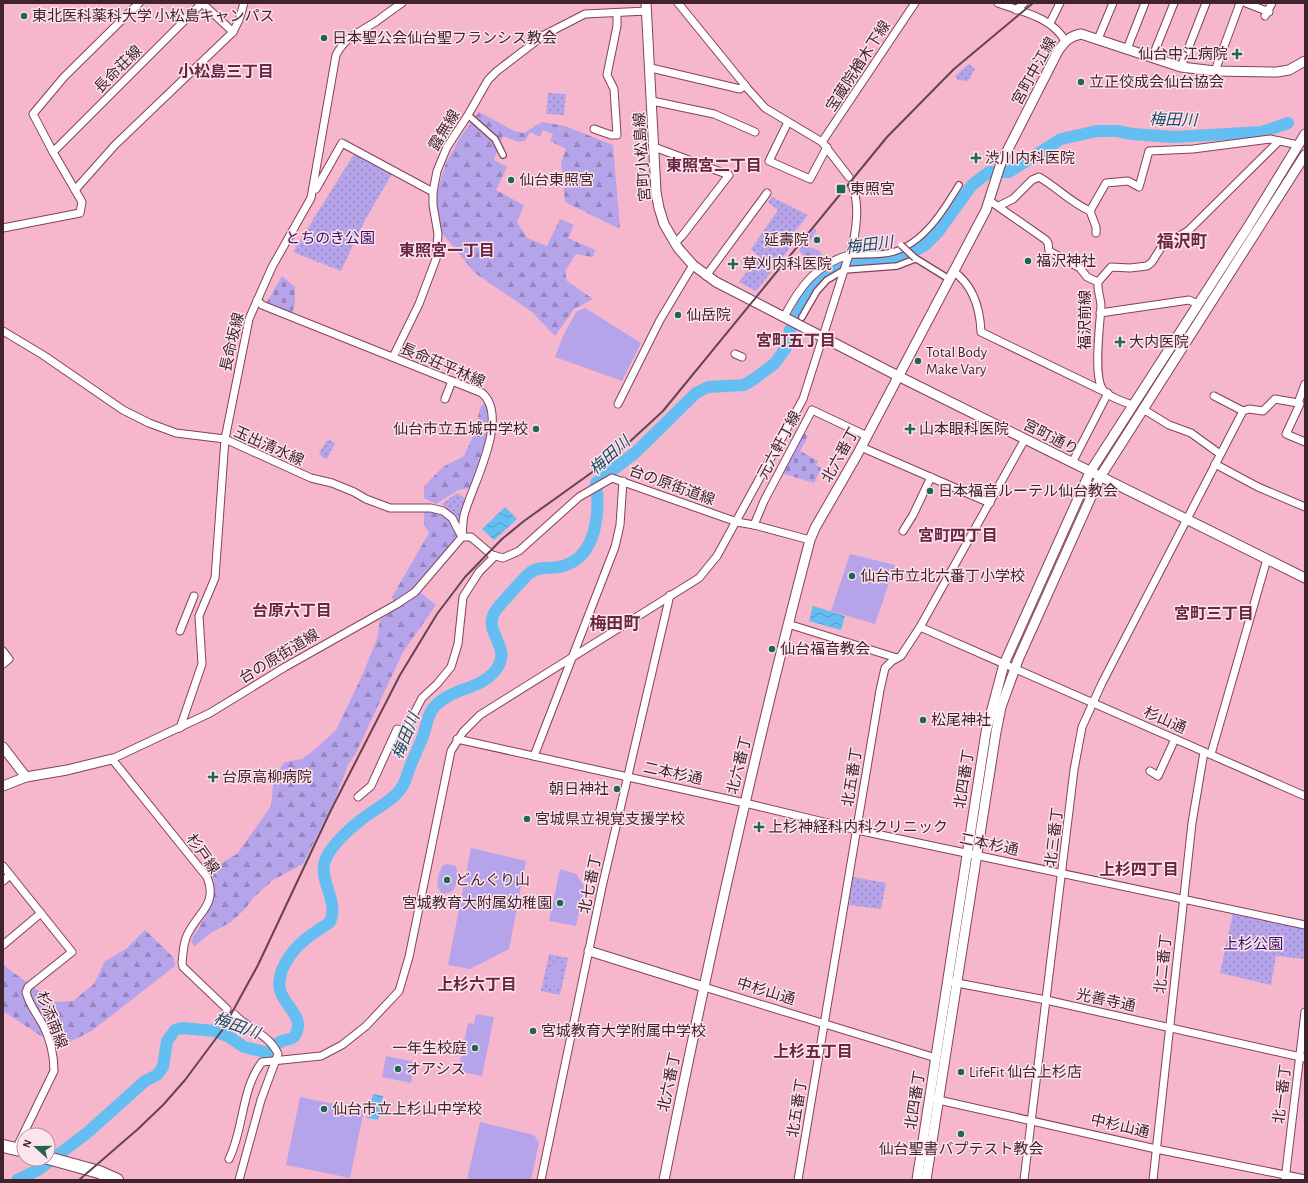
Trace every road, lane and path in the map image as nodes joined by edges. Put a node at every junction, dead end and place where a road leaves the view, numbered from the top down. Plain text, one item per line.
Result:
1 (139, 3) edge
2 (202, 3) edge
3 (244, 3) edge
4 (402, 3) edge
5 (678, 3) edge
6 (915, 3) edge
7 (998, 3) edge
8 (1024, 3) edge
9 (1060, 3) edge
10 (1113, 3) edge
11 (1145, 3) edge
12 (1174, 3) edge
13 (1206, 3) edge
14 (1240, 3) edge
15 (1246, 3) edge
16 (1272, 3) edge
17 (647, 7) edge
18 (1016, 10) junction
19 (617, 13) junction
20 (1050, 23) junction
21 (233, 32) junction
22 (1098, 39) junction
23 (1065, 41) junction
24 (1127, 49) junction
25 (1152, 58) junction
26 (1305, 61) edge
27 (1181, 67) junction
28 (651, 68) junction
29 (1215, 71) junction
30 (744, 85) junction
31 (652, 101) junction
32 (468, 115) junction
33 (788, 122) junction
34 (594, 129) dead end
35 (755, 132) dead end
36 (1305, 134) edge
37 (1279, 141) junction
38 (824, 144) junction
39 (1298, 145) junction
40 (654, 147) junction
41 (53, 152) junction
42 (503, 155) dead end
43 (1305, 155) edge
44 (849, 177) dead end
45 (852, 185) dead end
46 (959, 185) dead end
47 (75, 190) junction
48 (433, 192) junction
49 (766, 193) dead end
50 (311, 198) junction
51 (990, 201) junction
52 (999, 206) junction
53 (1090, 211) junction
54 (3, 228) edge
55 (1096, 233) dead end
56 (675, 243) junction
57 (901, 245) dead end
58 (849, 255) junction
59 (915, 258) junction
60 (693, 265) junction
61 (844, 270) junction
62 (951, 275) junction
63 (706, 276) junction
64 (1098, 282) junction
65 (257, 300) junction
66 (1198, 304) junction
67 (1100, 313) junction
68 (785, 318) junction
69 (800, 321) junction
70 (3, 330) edge
71 (824, 337) junction
72 (393, 358) junction
73 (898, 376) junction
74 (452, 381) junction
75 (1305, 384) edge
76 (1106, 392) junction
77 (1214, 396) dead end
78 (445, 399) dead end
79 (1298, 403) junction
80 (618, 404) dead end
81 (1134, 405) junction
82 (1143, 409) junction
83 (1243, 411) junction
84 (867, 436) junction
85 (225, 439) junction
86 (1025, 439) junction
87 (1305, 442) edge
88 (861, 447) junction
89 (1220, 454) junction
90 (1072, 463) junction
91 (1215, 464) junction
92 (1090, 472) junction
93 (930, 477) junction
94 (1100, 477) junction
95 (623, 481) junction
96 (990, 503) junction
97 (1305, 507) edge
98 (1186, 520) junction
99 (737, 522) junction
100 (754, 525) junction
101 (903, 531) dead end
102 (462, 537) junction
103 (810, 540) junction
104 (495, 556) junction
105 (1267, 559) junction
106 (1305, 578) edge
107 (670, 594) junction
108 (194, 596) dead end
109 (188, 611) junction
110 (198, 616) junction
111 (788, 624) junction
112 (920, 627) junction
113 (180, 631) dead end
114 (3, 651) edge
115 (572, 656) junction
116 (897, 658) junction
117 (3, 664) edge
118 (1004, 664) junction
119 (1014, 669) junction
120 (1093, 704) junction
121 (180, 728) junction
122 (457, 739) junction
123 (1176, 739) junction
124 (3, 747) edge
125 (1208, 753) junction
126 (534, 756) junction
127 (112, 758) junction
128 (1150, 771) dead end
129 (26, 777) junction
130 (627, 777) junction
131 (3, 786) edge
132 (1305, 796) edge
133 (358, 797) dead end
134 (745, 802) junction
135 (857, 830) junction
136 (967, 852) junction
137 (977, 854) junction
138 (3, 866) edge
139 (1063, 872) junction
140 (10, 875) junction
141 (3, 881) edge
142 (1184, 900) junction
143 (41, 913) junction
144 (1305, 925) edge
145 (3, 945) edge
146 (589, 951) junction
147 (952, 982) junction
148 (704, 987) junction
149 (1046, 1000) junction
150 (227, 1009) dead end
151 (1305, 1012) edge
152 (234, 1014) dead end
153 (825, 1024) junction
154 (1169, 1027) junction
155 (1302, 1057) edge
156 (936, 1058) junction
157 (276, 1060) junction
158 (934, 1099) junction
159 (1032, 1119) junction
160 (30, 1127) edge
161 (3, 1146) edge
162 (16, 1149) edge
163 (1156, 1149) junction
164 (229, 1159) dead end
165 (56, 1160) edge
166 (1285, 1178) edge
167 (1305, 1179) edge
168 (116, 1180) edge
169 (239, 1180) edge
170 (541, 1180) edge
171 (664, 1180) edge
172 (798, 1180) edge
173 (917, 1180) edge
174 (926, 1180) edge
175 (1024, 1180) edge
176 (1153, 1180) edge

1 - 41 street
2 - 21 street
2 - 41 street, 長命荘線
3 - 21 street
4 - 50 street, 長命坂線
5 - 30 street
6 - 38 street, 宝蔵院楢木下線
7 - 18 street
8 - 18 street
9 - 20 street
10 - 22 street
11 - 24 street
12 - 25 street
13 - 27 street
14 - 29 street
15 - 16 street
17 - 19 street, 露無線
17 - 28 street, 宮町小松島線
18 - 20 street
19 - 32 street, 露無線
19 - 34 street
20 - 23 street
21 - 47 street
22 - 23 street, 宮町中江線
22 - 24 street, 宮町中江線
23 - 51 street, 宮町中江線
24 - 25 street, 宮町中江線
25 - 27 street, 宮町中江線
26 - 29 street, 宮町中江線
27 - 29 street, 宮町中江線
28 - 30 street
28 - 31 street, 宮町小松島線
30 - 33 street
31 - 35 street
31 - 40 street, 宮町小松島線
32 - 42 street
32 - 48 street, 露無線
33 - 38 street
33 - 38 street, 宝蔵院楢木下線
36 - 39 street, 北四番丁
37 - 39 street
37 - 53 street
37 - 64 street
38 - 44 street
39 - 66 street, 北四番丁
40 - 56 street, 宮町小松島線
40 - 56 street
41 - 47 street
43 - 82 street, 北四番丁
45 - 58 street
46 - 58 street
47 - 54 street
48 - 50 street
48 - 72 street, 露無線
49 - 63 street
50 - 65 street, 長命坂線
51 - 52 street, 福沢前線
51 - 62 street
52 - 53 street
52 - 64 street, 福沢前線
53 - 55 street
56 - 60 street, 宮町小松島線
57 - 59 street, bridge
58 - 61 street
58 - 68 street
59 - 61 street
59 - 62 street
60 - 63 street, 宮町小松島線
60 - 80 street
61 - 69 street
61 - 71 street
62 - 73 street
62 - 76 street
63 - 68 street, 宮町小松島線
64 - 67 street, 福沢前線
65 - 72 street, 長命荘平林線
65 - 85 street, 長命坂線
66 - 67 street
66 - 81 street, 北四番丁
67 - 76 street, 福沢前線
68 - 69 street, 宮町通り
69 - 71 street, 宮町通り
70 - 85 street, 玉出清水線
71 - 73 street, 宮町通り
71 - 99 street
72 - 74 street, 長命荘平林線
73 - 84 street, 北六番丁
73 - 86 street, 宮町通り
74 - 78 street
74 - 102 street, 長命荘平林線
75 - 79 street
76 - 81 street
76 - 90 street
77 - 83 street
79 - 83 street
79 - 87 street
81 - 92 street, 北四番丁
82 - 89 street
82 - 94 street, 北四番丁
83 - 89 street, 北三番丁
84 - 88 street, 北六番丁
84 - 100 street, 元六軒丁線
85 - 102 street, 玉出清水線
85 - 110 street, 長命坂線
86 - 90 street, 宮町通り
86 - 96 street, 北五番丁
88 - 93 street
88 - 103 street, 北六番丁
89 - 91 street, 北三番丁
90 - 92 street, 宮町通り
91 - 97 street
91 - 98 street, 北三番丁
92 - 94 street, 宮町通り
92 - 118 street, 北四番丁
93 - 96 street
93 - 101 street
94 - 98 street, 宮町通り
94 - 119 street, 北四番丁
95 - 99 street, 台の原街道線
95 - 104 street, 台の原街道線
95 - 115 street
96 - 112 street, 北五番丁
98 - 105 street, 宮町通り
98 - 120 street, 北三番丁
99 - 100 street, 台の原街道線
99 - 107 street
100 - 103 street, 台の原街道線
102 - 104 street
102 - 121 street, 台の原街道線
103 - 111 street, 北六番丁
104 - 133 street
105 - 106 street, 宮町通り
105 - 125 street, 北二番丁
107 - 115 street
107 - 130 street, 北七番丁
108 - 109 street
109 - 110 street
109 - 113 street
110 - 121 street, 長命坂線
111 - 116 street
111 - 134 street, 北六番丁
112 - 116 street, 北五番丁
112 - 118 street, 杉山通
114 - 117 street
115 - 122 street
115 - 126 street
116 - 135 street, 北五番丁
118 - 119 street, 杉山通
118 - 136 street, 北四番丁
119 - 120 street, 杉山通
119 - 137 street, 北四番丁
120 - 123 street, 杉山通
120 - 139 street, 北三番丁
121 - 127 street, 台の原街道線
122 - 126 street, 二本杉通
122 - 157 street
123 - 125 street, 杉山通
123 - 128 street
124 - 129 street
125 - 132 street, 杉山通
125 - 142 street, 北二番丁
126 - 130 street, 二本杉通
127 - 129 street, 台の原街道線
127 - 150 street, 杉戸線
129 - 131 street, 台の原街道線
130 - 134 street, 二本杉通
130 - 146 street, 北七番丁
134 - 135 street, 二本杉通
134 - 148 street, 北六番丁
135 - 136 street, 二本杉通
135 - 153 street, 北五番丁
136 - 137 street, 二本杉通
136 - 147 street, 北四番丁
137 - 139 street, 二本杉通
137 - 147 street, 北四番丁
138 - 140 street, 杉添南線
139 - 142 street, 二本杉通
139 - 149 street, 北三番丁
140 - 141 street
140 - 143 street, 杉添南線
142 - 144 street, 二本杉通
142 - 154 street, 北二番丁
143 - 145 street
143 - 160 street, 杉添南線
146 - 148 street, 中杉山通
146 - 170 street, 北七番丁
147 - 149 street, 光善寺通
147 - 156 street, 北四番丁
147 - 158 street, 北四番丁
148 - 153 street, 中杉山通
148 - 171 street, 北六番丁
149 - 154 street, 光善寺通
149 - 159 street, 北三番丁
151 - 155 street, 北一番丁
152 - 157 street
153 - 156 street, 中杉山通
153 - 172 street, 北五番丁
154 - 155 street, 光善寺通
154 - 163 street, 北二番丁
155 - 166 street, 北一番丁
156 - 158 street, 北四番丁
157 - 164 street
157 - 169 street
158 - 159 street, 中杉山通
158 - 173 street, 北四番丁
158 - 174 street, 北四番丁
159 - 163 street, 中杉山通
159 - 175 street, 北三番丁
161 - 162 main road
163 - 166 street, 中杉山通
163 - 176 street, 北二番丁
165 - 168 main road
166 - 167 street, 中杉山通

